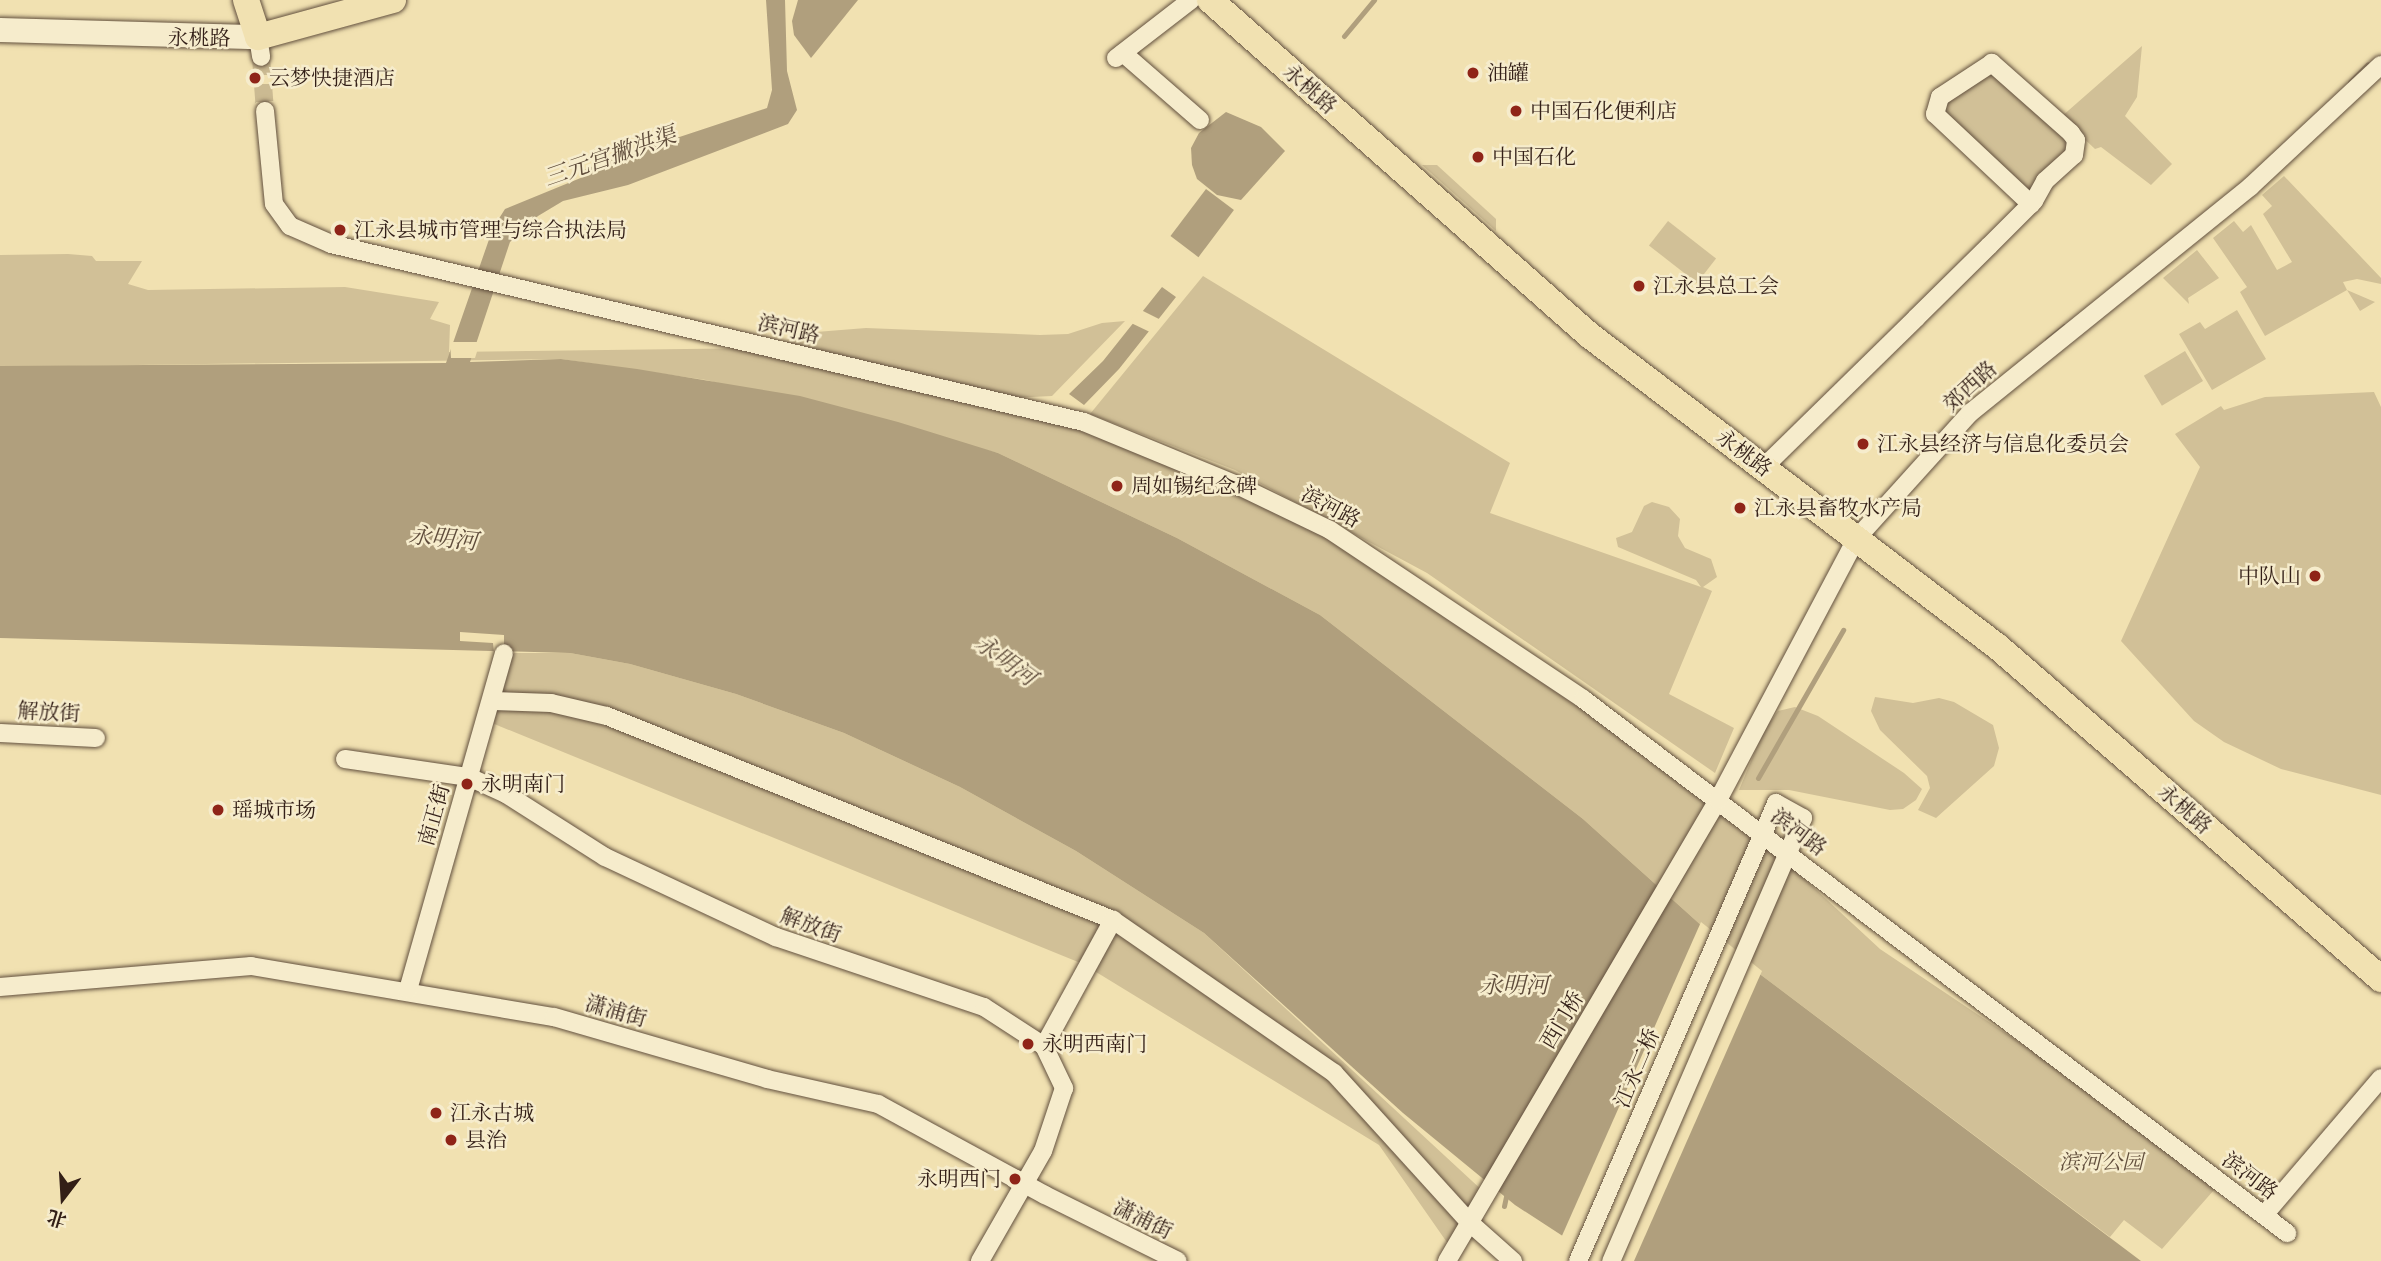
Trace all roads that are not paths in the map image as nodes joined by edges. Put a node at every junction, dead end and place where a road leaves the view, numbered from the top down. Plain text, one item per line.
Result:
1 (246, 0) edge
2 (393, 0) edge
3 (1191, 0) edge
4 (1209, 0) edge
5 (0, 30) edge
6 (260, 47) junction
7 (2381, 65) edge
8 (265, 111) tunnel mouth
9 (1200, 120) dead end
10 (2031, 204) junction
11 (1763, 468) junction
12 (1857, 538) junction
13 (504, 653) dead end
14 (494, 701) junction
15 (0, 733) edge
16 (96, 738) dead end
17 (345, 759) dead end
18 (469, 777) junction
19 (1718, 800) junction
20 (1763, 834) junction
21 (1788, 853) junction
22 (1678, 870) joint
23 (1113, 920) junction
24 (2381, 979) edge
25 (0, 987) edge
26 (408, 990) junction
27 (1044, 1046) junction
28 (2381, 1078) edge
29 (1023, 1183) junction
30 (2264, 1215) junction
31 (1469, 1222) junction
32 (2287, 1233) dead end
33 (980, 1261) edge
34 (1178, 1261) edge
35 (1447, 1261) edge
36 (1513, 1261) edge
37 (1578, 1261) edge
38 (1611, 1261) edge

1 - 6 main road
2 - 6 main road, 永桃路
3 - 9 street
4 - 11 main road, 永桃路
5 - 6 main road, 永桃路
7 - 12 street, 郊西路
8 - 19 street, 滨河路
10 - 10 street
10 - 11 street
11 - 12 main road, 永桃路
12 - 19 street, 郊西路
12 - 24 main road, 永桃路
13 - 14 street, 南正街
14 - 18 street, 南正街
14 - 23 street
15 - 16 street, 解放街
17 - 18 street, 解放街
18 - 26 street, 南正街
18 - 27 street, 解放街
19 - 20 street, 滨河路
19 - 22 street, 郊西路
20 - 21 street, 滨河路
20 - 21 street, 江永二桥
20 - 37 street, 江永二桥
21 - 30 street, 滨河路
21 - 38 street
22 - 31 street, 西门桥
23 - 27 street
23 - 31 street
25 - 26 street, 潇浦街
26 - 29 street, 潇浦街
27 - 29 street
28 - 30 street
29 - 33 street
29 - 34 street, 潇浦街
30 - 32 street, 滨河路
31 - 35 street, 西门桥
31 - 36 street

